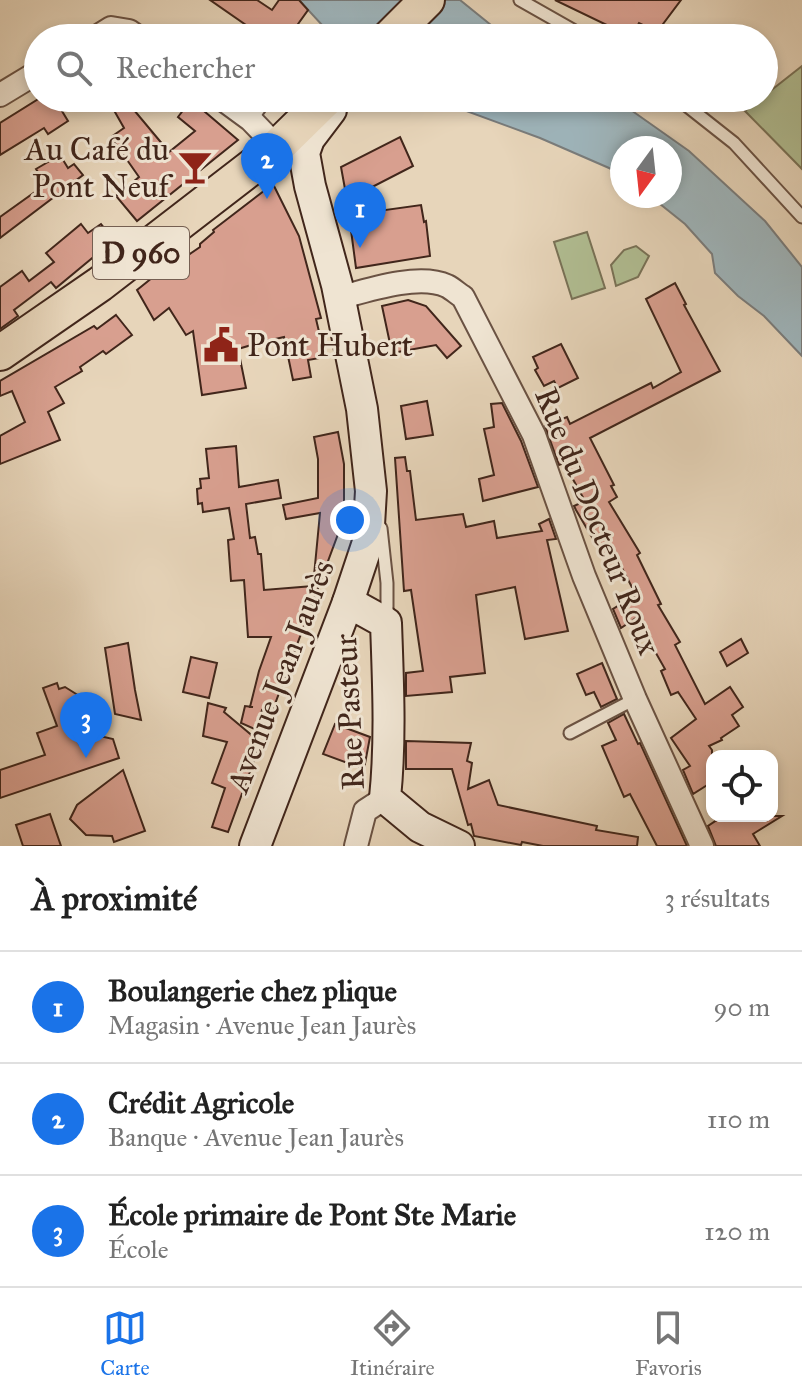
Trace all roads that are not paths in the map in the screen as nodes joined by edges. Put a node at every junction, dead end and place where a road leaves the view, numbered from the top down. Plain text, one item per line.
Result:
1 (427, 0) edge
2 (520, 0) edge
3 (403, 24) edge
4 (562, 24) edge
5 (24, 80) edge
6 (0, 95) edge
7 (240, 112) edge
8 (257, 112) edge
9 (317, 112) edge
10 (329, 112) edge
11 (695, 112) edge
12 (251, 120) junction
13 (291, 150) junction
14 (802, 217) edge
15 (327, 246) junction
16 (339, 298) junction
17 (0, 353) edge
18 (369, 517) junction
19 (348, 602) junction
20 (386, 623) junction
21 (635, 699) junction
22 (570, 733) dead end
23 (385, 798) junction
24 (255, 846) edge
25 (356, 846) edge
26 (459, 846) edge
27 (702, 846) edge

1 - 3 main road
2 - 4 lane
5 - 6 street
7 - 12 street
8 - 12 lane
9 - 13 main road, D 960
10 - 13 main road
11 - 14 lane
12 - 13 street
13 - 15 main road, Avenue Jean Jaurès
13 - 15 main road, Avenue Jean Jaurès
13 - 17 main road, D 960
15 - 16 main road, Avenue Jean Jaurès
16 - 18 main road, Avenue Jean Jaurès
16 - 21 street, Rue du Docteur Roux
18 - 19 main road, Avenue Jean Jaurès
18 - 20 lane
19 - 20 main road, Rue Pasteur
19 - 24 main road, Avenue Jean Jaurès
20 - 23 main road, Rue Pasteur
21 - 22 lane
21 - 27 street, Rue du Docteur Roux
23 - 25 street
23 - 26 main road, Rue Pasteur

